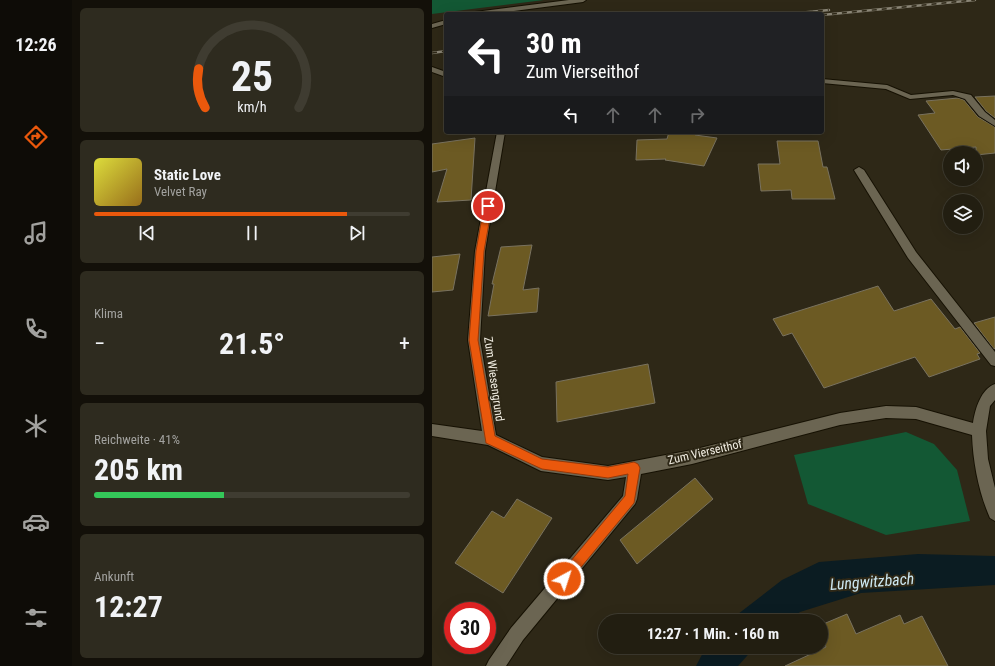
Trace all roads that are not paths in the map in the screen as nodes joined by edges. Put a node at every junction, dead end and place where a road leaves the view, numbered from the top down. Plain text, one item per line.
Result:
1 (583, 0) edge
2 (490, 12) edge
3 (444, 23) edge
4 (432, 26) edge
5 (432, 69) edge
6 (444, 74) edge
7 (824, 81) edge
8 (995, 124) edge
9 (501, 134) edge
10 (859, 170) dead end
11 (995, 361) edge
12 (995, 390) edge
13 (432, 430) edge
14 (979, 431) junction
15 (490, 439) junction
16 (634, 468) junction
17 (995, 513) edge
18 (495, 666) edge

1 - 2 street
3 - 4 street
5 - 6 street
7 - 8 street
9 - 15 street, Zum Wiesengrund
10 - 11 street
12 - 14 street
13 - 15 street, Zum Vierseithof
14 - 16 street, Zum Vierseithof
14 - 17 street
15 - 16 street, Zum Vierseithof
16 - 18 street

